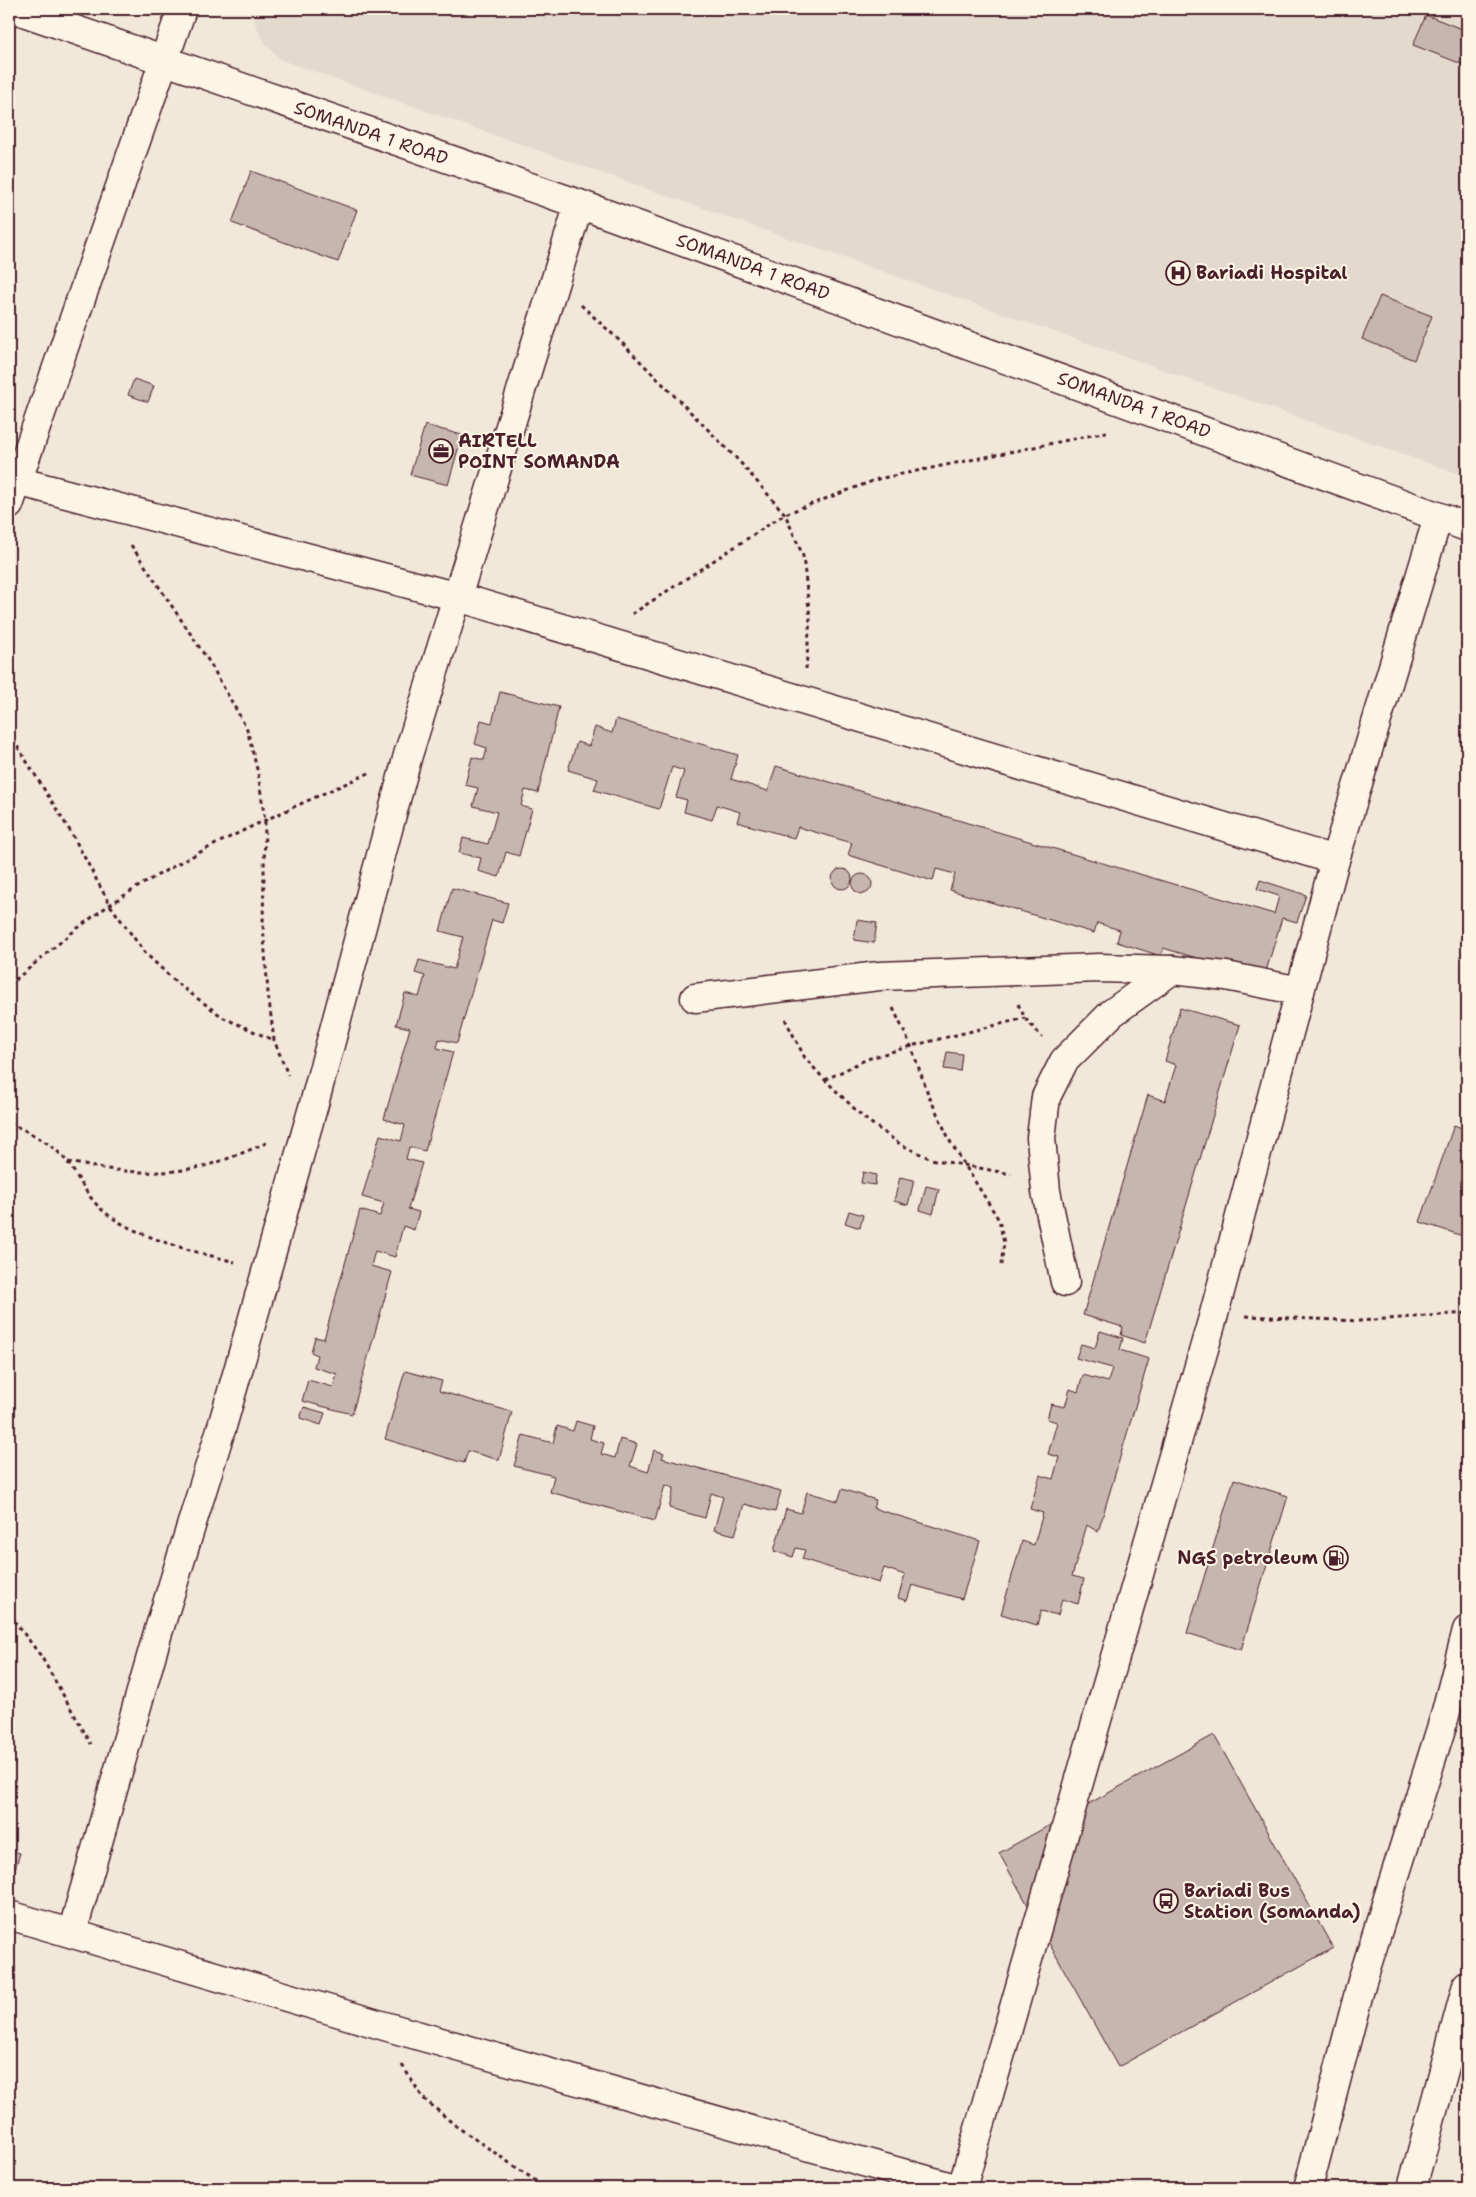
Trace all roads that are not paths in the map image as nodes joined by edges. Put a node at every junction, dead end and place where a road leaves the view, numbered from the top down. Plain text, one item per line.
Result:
1 (182, 9) edge
2 (25, 12) edge
3 (164, 61) junction
4 (579, 204) junction
5 (13, 493) edge
6 (1438, 517) junction
7 (1467, 528) edge
8 (458, 597) junction
9 (1335, 860) junction
10 (1172, 970) junction
11 (1300, 991) junction
12 (695, 998) dead end
13 (1065, 1282) dead end
14 (1467, 1630) edge
15 (9, 1915) edge
16 (72, 1933) junction
17 (1467, 1985) edge
18 (955, 2188) edge
19 (962, 2188) edge
20 (1308, 2188) edge
21 (1412, 2188) edge

1 - 3 main road
2 - 3 main road, SOMANDA 1 ROAD
3 - 4 main road, SOMANDA 1 ROAD
3 - 5 main road
4 - 6 main road, SOMANDA 1 ROAD
4 - 8 main road
5 - 8 main road
6 - 7 main road, SOMANDA 1 ROAD
6 - 9 main road
8 - 9 main road
8 - 16 main road
9 - 11 main road
10 - 11 main road
10 - 12 main road
10 - 13 main road
11 - 19 main road
14 - 20 main road
15 - 16 main road
16 - 18 main road
17 - 21 main road

